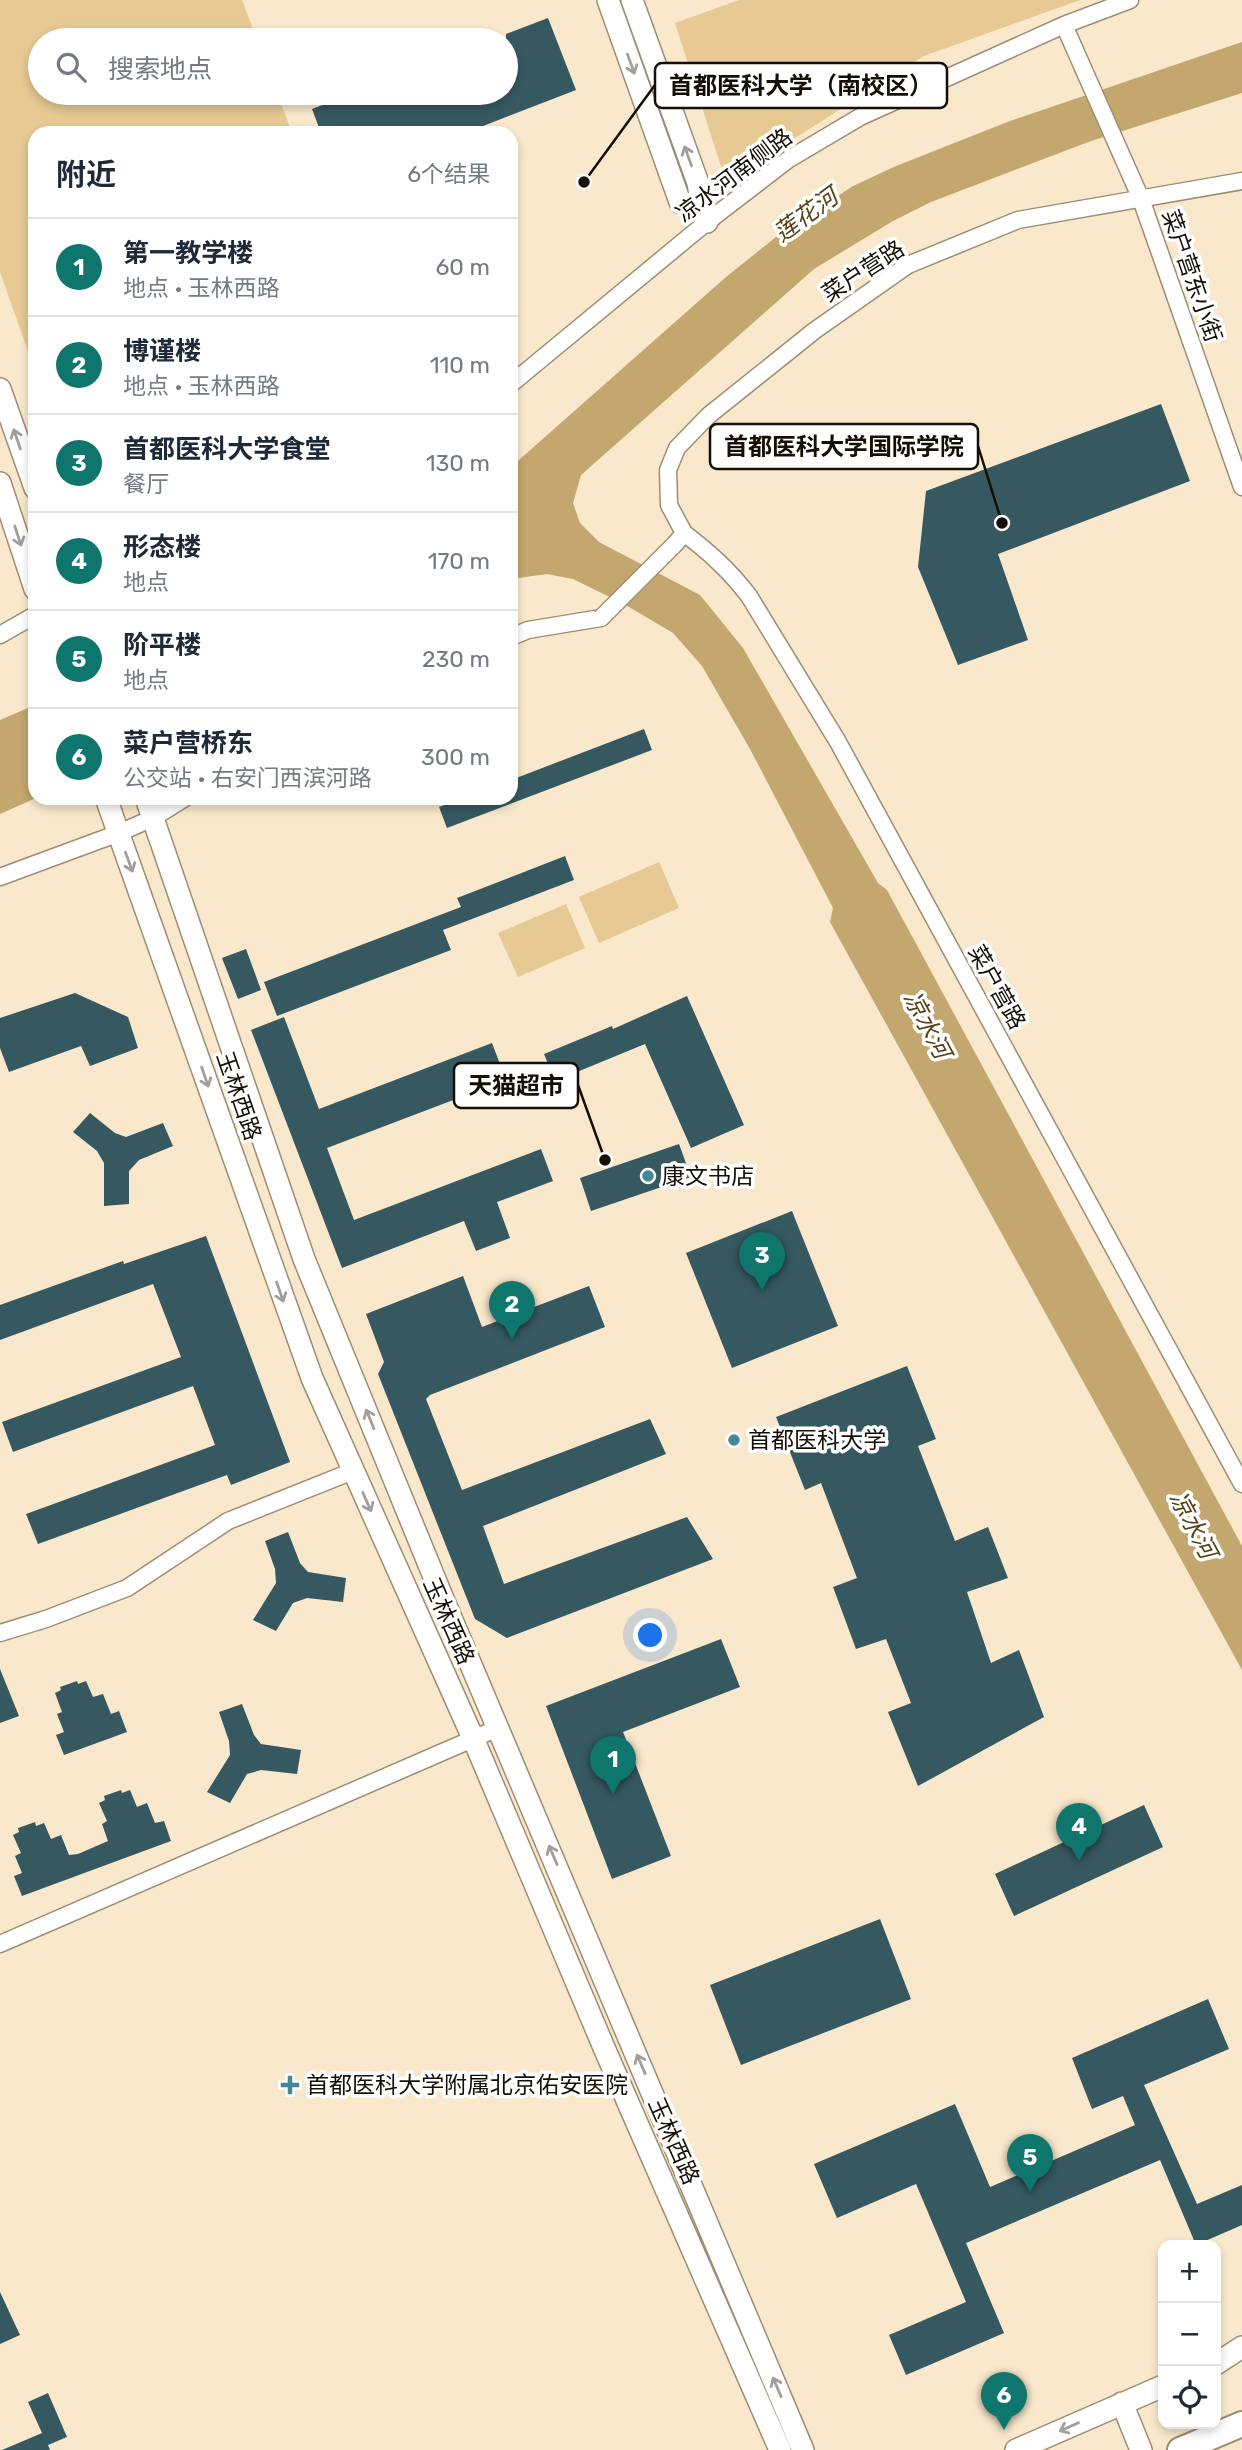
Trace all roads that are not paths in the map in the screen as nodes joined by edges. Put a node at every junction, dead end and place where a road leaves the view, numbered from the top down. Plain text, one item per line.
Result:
1 (608, 0) edge
2 (632, 0) edge
3 (1130, 0) edge
4 (1064, 25) junction
5 (1242, 181) edge
6 (1141, 199) junction
7 (707, 216) junction
8 (518, 378) edge
9 (0, 389) edge
10 (28, 468) edge
11 (0, 483) edge
12 (1242, 487) edge
13 (680, 538) junction
14 (28, 568) edge
15 (28, 619) edge
16 (518, 634) edge
17 (0, 635) edge
18 (109, 805) edge
19 (148, 805) edge
20 (174, 805) edge
21 (153, 818) junction
22 (119, 833) junction
23 (0, 877) edge
24 (353, 1471) junction
25 (1242, 1484) edge
26 (0, 1633) edge
27 (498, 1728) junction
28 (473, 1738) junction
29 (0, 1944) edge
30 (1242, 2347) edge
31 (1221, 2361) edge
32 (1158, 2388) edge
33 (1122, 2403) junction
34 (1242, 2424) edge
35 (780, 2450) edge
36 (803, 2450) edge
37 (1016, 2450) edge
38 (1141, 2450) edge
39 (1180, 2450) edge

1 -> 7 street
7 -> 2 street
3 - 4 street, 凉水河南侧路
4 - 6 street, 菜户营东小街
4 - 7 street, 凉水河南侧路
5 - 6 street, 菜户营路
6 - 12 street, 菜户营东小街
6 - 13 street, 菜户营路
7 - 8 street, 凉水河南侧路
10 -> 9 street
11 -> 14 street
13 - 16 street, bridge
13 - 25 street, 菜户营路
15 - 17 street
18 - 22 street, 玉林西路
19 - 21 street, 玉林西路
20 - 21 street
21 - 22 street
27 -> 21 street, 玉林西路
22 - 23 street
22 -> 24 street, 玉林西路
24 - 26 street
24 -> 28 street, 玉林西路
27 - 28 street
36 -> 27 street, 玉林西路
28 - 29 street
28 - 35 street, 玉林西路
30 - 31 street
32 - 33 street
33 -> 37 street
33 - 38 street
34 - 39 main road

